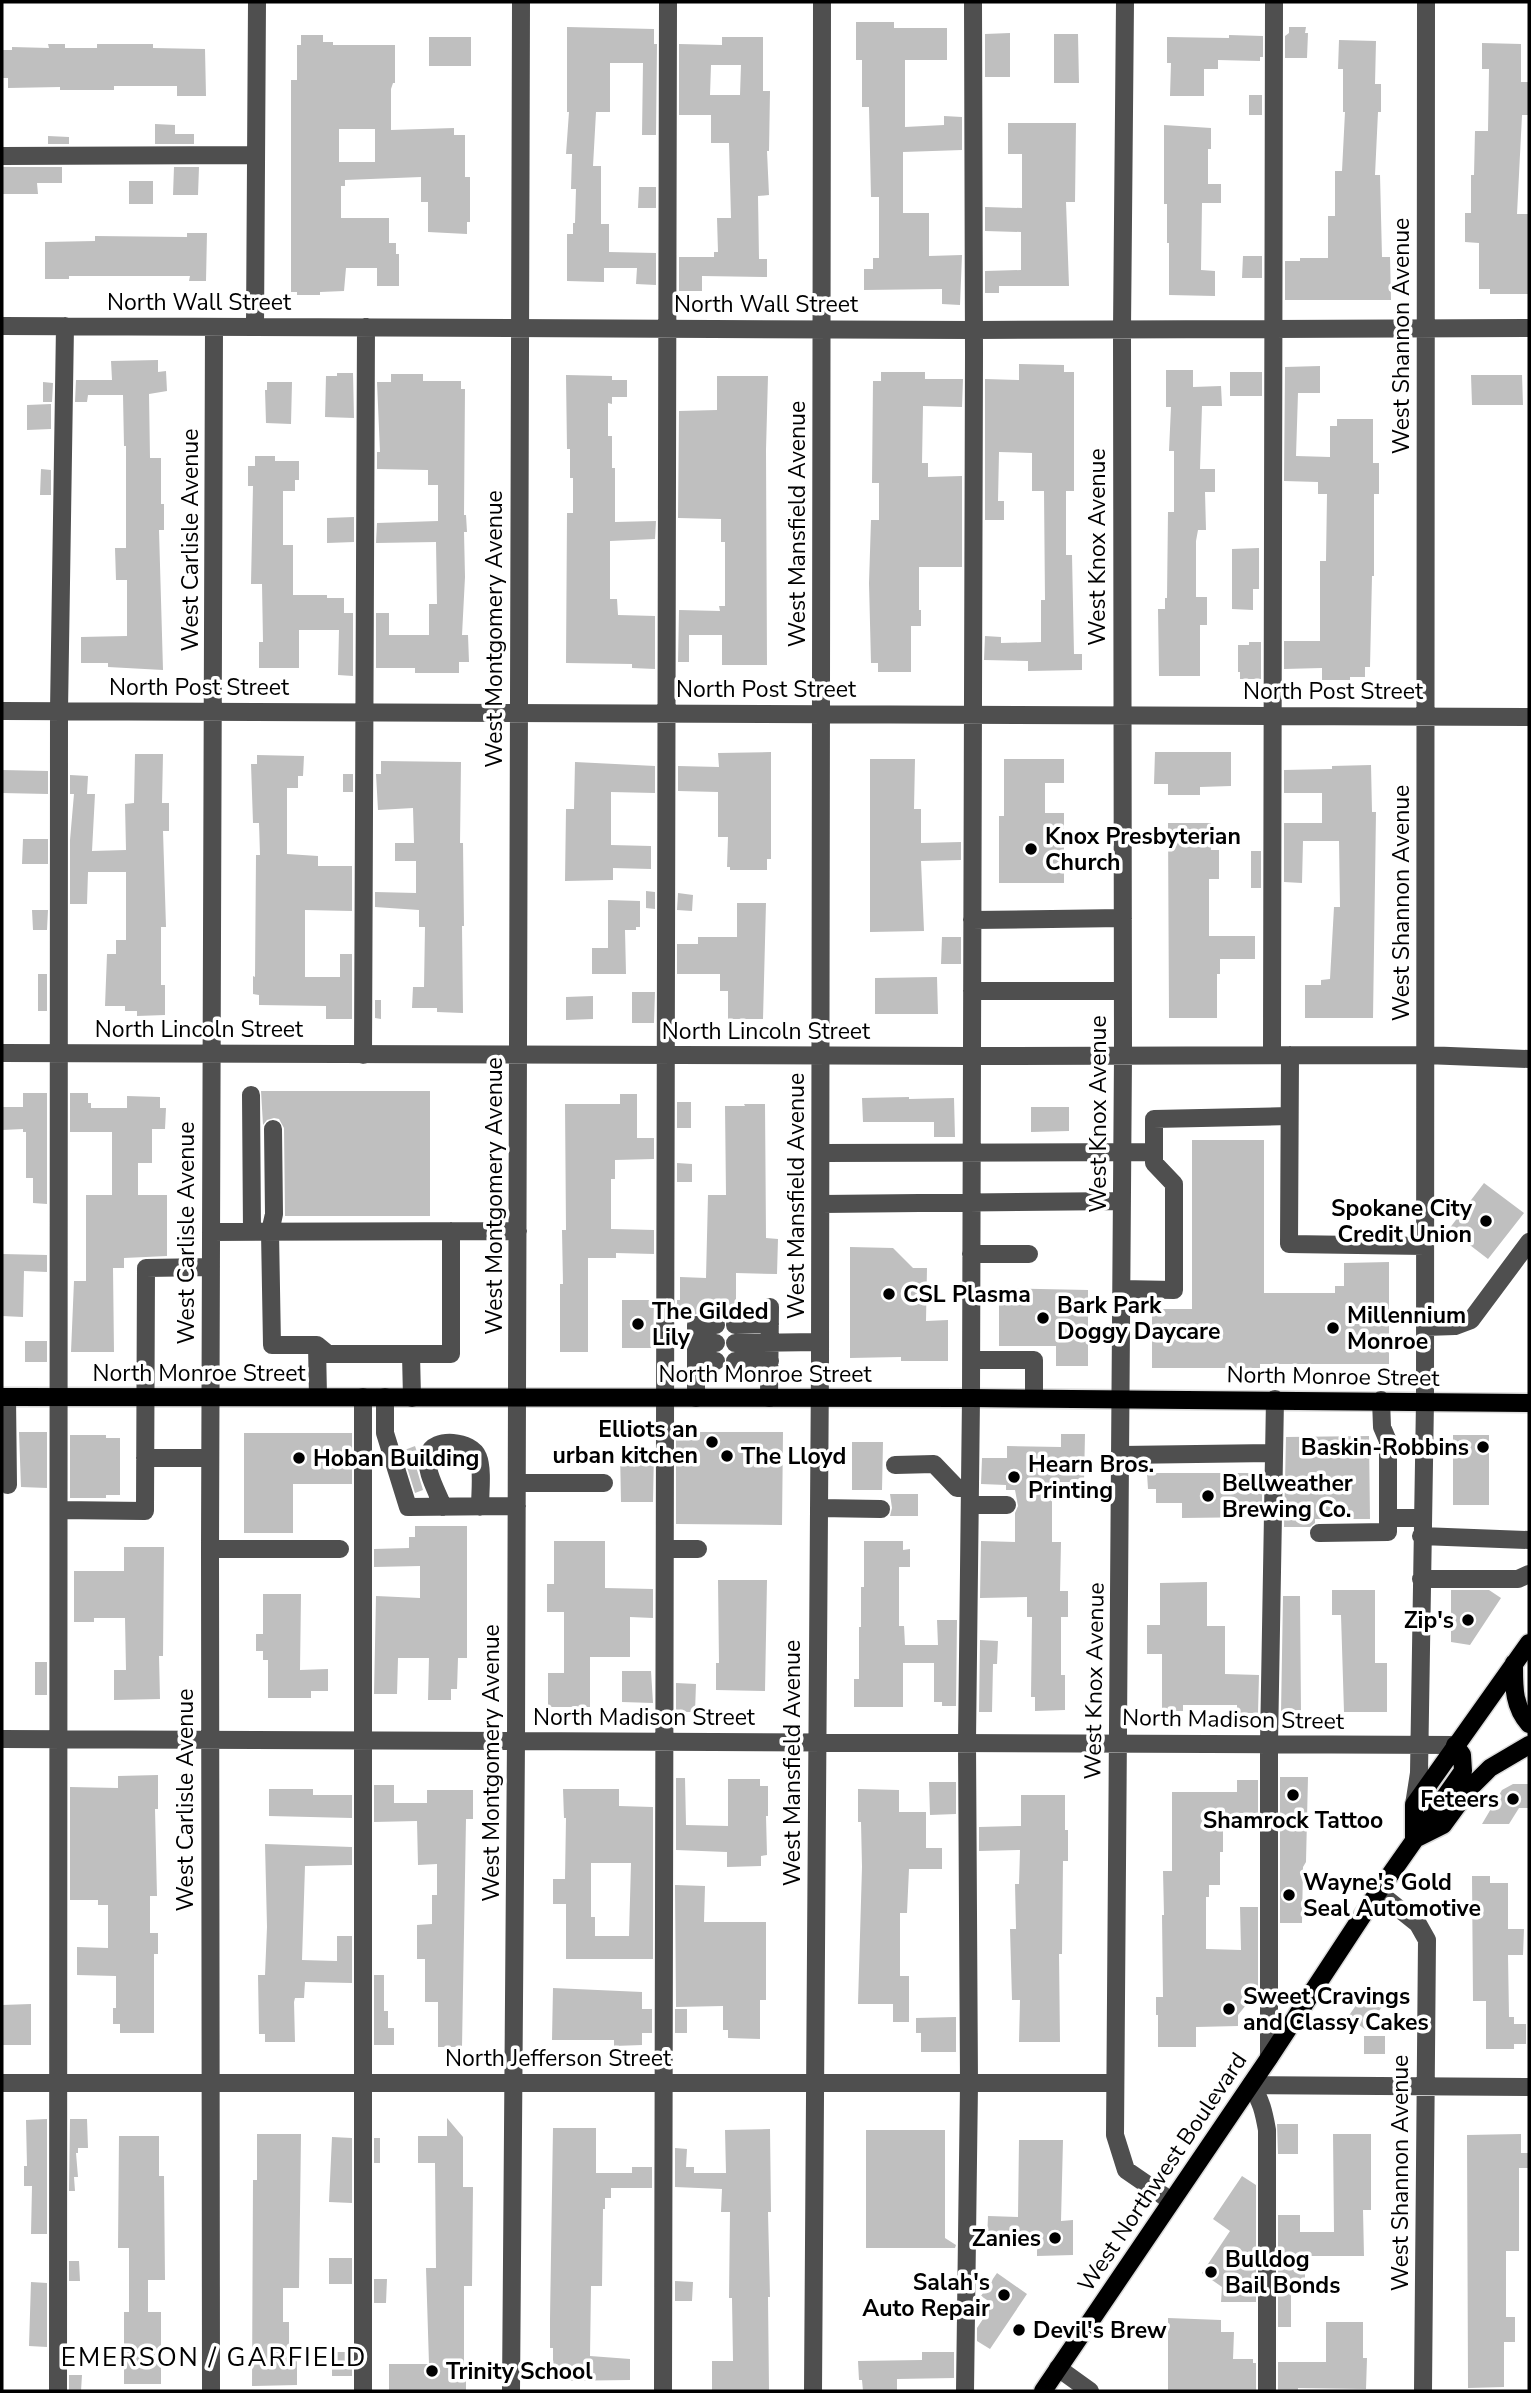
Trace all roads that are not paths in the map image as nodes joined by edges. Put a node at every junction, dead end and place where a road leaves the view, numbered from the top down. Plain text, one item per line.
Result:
1 (257, 2) edge
2 (521, 2) edge
3 (668, 2) edge
4 (822, 2) edge
5 (973, 2) edge
6 (1125, 2) edge
7 (1273, 2) edge
8 (1426, 2) edge
9 (256, 155) junction
10 (2, 156) edge
11 (2, 326) edge
12 (65, 326) junction
13 (214, 327) junction
14 (255, 327) junction
15 (366, 327) junction
16 (520, 328) junction
17 (667, 328) junction
18 (1529, 328) edge
19 (1122, 329) junction
20 (1273, 329) junction
21 (822, 330) junction
22 (975, 330) junction
23 (1425, 330) junction
24 (2, 711) edge
25 (60, 711) junction
26 (214, 711) junction
27 (365, 713) junction
28 (517, 713) junction
29 (666, 713) junction
30 (821, 714) junction
31 (973, 715) junction
32 (1272, 715) junction
33 (1121, 716) junction
34 (1426, 716) junction
35 (1529, 717) edge
36 (1122, 918) junction
37 (972, 920) junction
38 (972, 991) junction
39 (1123, 991) junction
40 (2, 1053) edge
41 (61, 1053) junction
42 (211, 1054) junction
43 (363, 1055) junction
44 (519, 1055) junction
45 (666, 1055) junction
46 (821, 1055) junction
47 (1123, 1055) junction
48 (1281, 1055) junction
49 (1424, 1055) junction
50 (971, 1056) junction
51 (1529, 1059) edge
52 (251, 1095) dead end
53 (1289, 1116) junction
54 (273, 1129) dead end
55 (1122, 1151) junction
56 (971, 1152) junction
57 (1154, 1152) junction
58 (821, 1153) junction
59 (1122, 1201) junction
60 (971, 1203) junction
61 (821, 1204) junction
62 (451, 1231) junction
63 (518, 1231) junction
64 (261, 1232) junction
65 (211, 1233) junction
66 (1529, 1242) edge
67 (1424, 1245) junction
68 (971, 1254) junction
69 (1030, 1254) dead end
70 (211, 1267) junction
71 (1122, 1289) junction
72 (770, 1324) junction
73 (1424, 1326) junction
74 (665, 1336) junction
75 (820, 1342) junction
76 (317, 1345) junction
77 (696, 1346) junction
78 (411, 1354) junction
79 (971, 1360) junction
80 (770, 1361) junction
81 (5, 1397) edge
82 (59, 1397) junction
83 (146, 1397) junction
84 (210, 1397) junction
85 (318, 1397) junction
86 (363, 1397) junction
87 (385, 1398) junction
88 (412, 1398) junction
89 (517, 1398) junction
90 (665, 1398) junction
91 (696, 1398) junction
92 (769, 1398) junction
93 (820, 1398) junction
94 (971, 1398) junction
95 (1034, 1398) junction
96 (1121, 1399) junction
97 (1275, 1399) junction
98 (1381, 1400) junction
99 (1424, 1401) junction
100 (1529, 1403) edge
101 (1273, 1453) junction
102 (1121, 1455) junction
103 (145, 1458) junction
104 (210, 1458) junction
105 (895, 1465) dead end
106 (517, 1483) junction
107 (604, 1483) dead end
108 (8, 1485) dead end
109 (970, 1496) junction
110 (1007, 1505) dead end
111 (517, 1506) junction
112 (443, 1507) junction
113 (480, 1507) junction
114 (819, 1508) junction
115 (881, 1509) dead end
116 (59, 1510) junction
117 (1388, 1518) junction
118 (1421, 1527) junction
119 (1319, 1533) dead end
120 (1529, 1540) edge
121 (210, 1549) junction
122 (340, 1549) dead end
123 (665, 1549) junction
124 (698, 1549) dead end
125 (1529, 1574) edge
126 (1420, 1579) junction
127 (1529, 1643) edge
128 (1514, 1663) junction
129 (1529, 1724) edge
130 (60, 1738) junction
131 (2, 1739) edge
132 (209, 1740) junction
133 (362, 1740) junction
134 (516, 1741) junction
135 (664, 1741) junction
136 (817, 1742) junction
137 (967, 1742) junction
138 (1118, 1743) junction
139 (1269, 1744) junction
140 (1419, 1745) junction
141 (1455, 1745) junction
142 (1529, 1745) edge
143 (1414, 1804) junction
144 (1413, 1839) junction
145 (1378, 1892) junction
146 (1269, 2059) junction
147 (364, 2082) junction
148 (664, 2082) junction
149 (2, 2083) edge
150 (58, 2083) junction
151 (211, 2083) junction
152 (816, 2083) junction
153 (1115, 2083) junction
154 (514, 2084) junction
155 (969, 2084) junction
156 (1251, 2085) junction
157 (1529, 2087) edge
158 (1426, 2088) junction
159 (1171, 2201) junction
160 (1058, 2368) junction
161 (58, 2391) edge
162 (211, 2391) edge
163 (363, 2391) edge
164 (511, 2391) edge
165 (663, 2391) edge
166 (813, 2391) edge
167 (965, 2391) edge
168 (1043, 2391) edge
169 (1090, 2391) edge
170 (1267, 2391) edge
171 (1423, 2391) edge

1 - 9 street
2 - 16 street, West Montgomery Avenue
3 - 17 street
4 - 21 street, West Mansfield Avenue
5 - 22 street
6 - 19 street, West Knox Avenue
7 - 20 street
8 - 23 street, West Shannon Avenue
9 - 10 street
9 - 14 street
11 - 12 street, North Wall Street
12 - 13 street, North Wall Street
12 - 25 street
13 - 14 street, North Wall Street
13 - 26 street, West Carlisle Avenue
14 - 15 street, North Wall Street
15 - 16 street, North Wall Street
15 - 27 street
16 - 17 street, North Wall Street
16 - 28 street, West Montgomery Avenue
17 - 21 street, North Wall Street
17 - 29 street
18 - 23 street, North Wall Street
19 - 20 street, North Wall Street
19 - 22 street, North Wall Street
19 - 33 street, West Knox Avenue
20 - 23 street, North Wall Street
20 - 32 street
21 - 22 street, North Wall Street
21 - 30 street, West Mansfield Avenue
22 - 31 street
23 - 34 street, West Shannon Avenue
24 - 25 street, North Post Street
25 - 26 street, North Post Street
25 - 41 street
26 - 27 street, North Post Street
26 - 42 street, West Carlisle Avenue
27 - 28 street, North Post Street
27 - 43 street
28 - 29 street, North Post Street
28 - 44 street, West Montgomery Avenue
29 - 30 street, North Post Street
29 - 45 street
30 - 31 street, North Post Street
30 - 46 street, West Mansfield Avenue
31 - 33 street, North Post Street
31 - 37 street
32 - 33 street, North Post Street
32 - 34 street, North Post Street
32 - 48 street
33 - 36 street, West Knox Avenue
34 - 35 street, North Post Street
34 - 49 street, West Shannon Avenue
36 - 37 street
36 - 39 street, West Knox Avenue
37 - 38 street
38 - 39 street
38 - 50 street
39 - 47 street, West Knox Avenue
40 - 41 street, North Lincoln Street
41 - 42 street, North Lincoln Street
41 - 82 street
42 - 43 street, North Lincoln Street
42 - 65 street, West Carlisle Avenue
43 - 44 street, North Lincoln Street
44 - 45 street, North Lincoln Street
44 - 63 street, West Montgomery Avenue
45 - 46 street, North Lincoln Street
45 - 74 street
46 - 50 street, North Lincoln Street
46 - 58 street, West Mansfield Avenue
47 - 48 street, North Lincoln Street
47 - 50 street, North Lincoln Street
47 - 55 street, West Knox Avenue
48 - 49 street, North Lincoln Street
48 - 53 street
49 - 51 street, North Lincoln Street
49 - 67 street, West Shannon Avenue
50 - 56 street
52 - 64 street
53 - 57 street
53 - 67 street
54 - 64 street
55 - 56 street
55 - 57 street
55 - 59 street, West Knox Avenue
56 - 58 street
56 - 60 street
57 - 71 street
58 - 61 street, West Mansfield Avenue
59 - 60 street
59 - 71 street, West Knox Avenue
60 - 61 street
60 - 68 street
61 - 75 street, West Mansfield Avenue
62 - 63 street
62 - 64 street
62 - 78 street
63 - 89 street, West Montgomery Avenue
64 - 65 street
64 - 76 street
65 - 70 street, West Carlisle Avenue
66 - 73 street
67 - 73 street, West Shannon Avenue
68 - 69 street
68 - 79 street
70 - 83 street
70 - 84 street, West Carlisle Avenue
71 - 96 street, West Knox Avenue
72 - 75 street
72 - 80 street
72 - 80 street
73 - 99 street, West Shannon Avenue
74 - 77 street
74 - 90 street
75 - 93 street, West Mansfield Avenue
76 - 78 street
76 - 85 street
77 - 77 street
77 - 91 street
78 - 88 street
79 - 94 street
79 - 95 street
80 - 92 street
81 - 82 main road, North Monroe Street
81 - 108 street
82 - 83 main road, North Monroe Street
82 - 116 street
83 - 84 main road, North Monroe Street
83 - 103 street
84 - 85 main road, North Monroe Street
84 - 104 street, West Carlisle Avenue
85 - 86 main road, North Monroe Street
86 - 87 main road, North Monroe Street
86 - 133 street
87 - 88 main road, North Monroe Street
87 - 112 street
88 - 89 main road, North Monroe Street
89 - 90 main road, North Monroe Street
89 - 106 street, West Montgomery Avenue
90 - 91 main road, North Monroe Street
90 - 123 street
91 - 92 main road, North Monroe Street
92 - 93 main road, North Monroe Street
93 - 94 main road, North Monroe Street
93 - 114 street, West Mansfield Avenue
94 - 95 main road, North Monroe Street
94 - 109 street
95 - 96 main road, North Monroe Street
96 - 97 main road, North Monroe Street
96 - 102 street, West Knox Avenue
97 - 98 main road, North Monroe Street
97 - 101 street
98 - 99 main road, North Monroe Street
98 - 117 street
99 - 100 main road, North Monroe Street
99 - 118 street, West Shannon Avenue
101 - 102 street
101 - 139 street
102 - 138 street, West Knox Avenue
103 - 104 street
103 - 116 street
104 - 121 street, West Carlisle Avenue
105 - 109 street
106 - 107 street
106 - 111 street, West Montgomery Avenue
109 - 110 street
109 - 137 street
111 - 113 street
111 - 134 street, West Montgomery Avenue
112 - 113 street
112 - 113 street
114 - 115 street
114 - 136 street, West Mansfield Avenue
116 - 130 street
117 - 118 street
117 - 119 street
118 - 120 street
118 - 126 street, West Shannon Avenue
121 - 122 street
121 - 132 street, West Carlisle Avenue
123 - 124 street
123 - 135 street
125 - 126 street
126 - 140 street, West Shannon Avenue
127 - 128 main road
128 - 129 main road
128 - 141 main road
130 - 131 street, North Madison Street
130 - 132 street, North Madison Street
130 - 150 street
132 - 133 street, North Madison Street
132 - 151 street, West Carlisle Avenue
133 - 134 street, North Madison Street
133 - 147 street
134 - 135 street, North Madison Street
134 - 154 street, West Montgomery Avenue
135 - 136 street, North Madison Street
135 - 148 street
136 - 137 street, North Madison Street
136 - 152 street, West Mansfield Avenue
137 - 138 street, North Madison Street
137 - 155 street
138 - 139 street, North Madison Street
138 - 153 street, West Knox Avenue
139 - 140 street, North Madison Street
139 - 146 street
140 - 141 street, North Madison Street
140 - 143 street, West Shannon Avenue
141 - 143 main road
141 - 144 main road, West Northwest Boulevard
142 - 144 main road
143 - 144 main road
144 - 145 main road, West Northwest Boulevard
145 - 146 main road, West Northwest Boulevard
145 - 158 street, West Shannon Avenue
146 - 156 main road, West Northwest Boulevard
147 - 151 street, North Jefferson Street
147 - 154 street, North Jefferson Street
147 - 163 street
148 - 152 street, North Jefferson Street
148 - 154 street, North Jefferson Street
148 - 165 street
149 - 150 street, North Jefferson Street
150 - 151 street, North Jefferson Street
150 - 161 street
151 - 162 street, West Carlisle Avenue
152 - 155 street, North Jefferson Street
152 - 166 street, West Mansfield Avenue
153 - 155 street, North Jefferson Street
153 - 159 street, West Knox Avenue
154 - 164 street, West Montgomery Avenue
155 - 167 street
156 - 158 street
156 - 159 main road, West Northwest Boulevard
156 - 170 street
157 - 158 street
158 - 171 street, West Shannon Avenue
159 - 160 main road, West Northwest Boulevard
160 - 168 main road, West Northwest Boulevard
160 - 169 street

